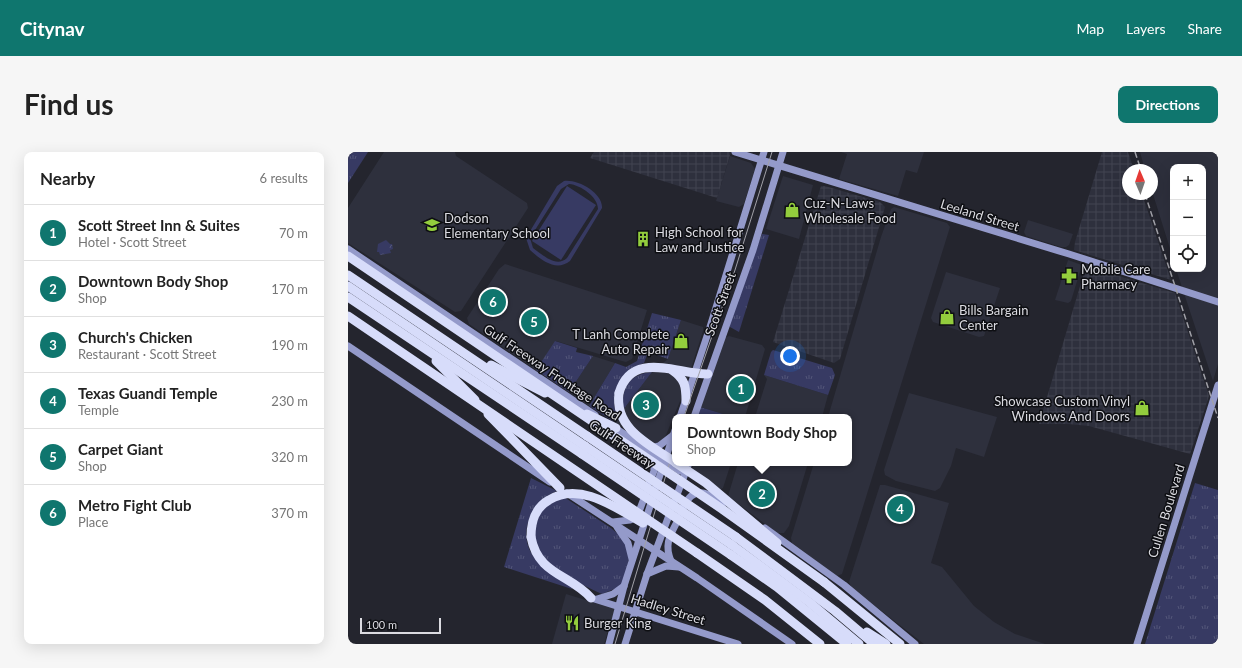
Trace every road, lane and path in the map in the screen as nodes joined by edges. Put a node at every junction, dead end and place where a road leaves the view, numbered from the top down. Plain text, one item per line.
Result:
1 (735, 152) edge
2 (764, 152) edge
3 (783, 152) edge
4 (761, 160) junction
5 (778, 165) junction
6 (348, 249) edge
7 (348, 256) edge
8 (348, 275) edge
9 (348, 286) edge
10 (348, 297) edge
11 (1218, 302) edge
12 (348, 316) edge
13 (412, 329) junction
14 (418, 344) junction
15 (451, 344) junction
16 (348, 346) edge
17 (667, 367) junction
18 (695, 374) junction
19 (708, 374) junction
20 (1218, 385) edge
21 (686, 401) junction
22 (681, 414) edge
23 (695, 414) edge
24 (616, 428) junction
25 (672, 434) edge
26 (672, 438) edge
27 (645, 449) junction
28 (584, 450) junction
29 (672, 460) edge
30 (665, 461) junction
31 (672, 466) edge
32 (673, 466) edge
33 (680, 466) edge
34 (688, 466) edge
35 (685, 474) junction
36 (560, 488) junction
37 (734, 506) junction
38 (613, 522) junction
39 (640, 539) junction
40 (733, 546) junction
41 (656, 551) junction
42 (697, 553) junction
43 (633, 560) junction
44 (671, 561) junction
45 (680, 567) junction
46 (647, 574) junction
47 (824, 582) junction
48 (624, 586) junction
49 (594, 598) junction
50 (619, 606) junction
51 (835, 611) junction
52 (635, 612) junction
53 (609, 644) edge
54 (625, 644) edge
55 (738, 644) edge
56 (792, 644) edge
57 (820, 644) edge
58 (847, 644) edge
59 (859, 644) edge
60 (874, 644) edge
61 (886, 644) edge
62 (900, 644) edge
63 (915, 644) edge
64 (1137, 644) edge

1 - 4 main road, Leeland Street
2 - 4 main road, Scott Street
3 - 5 main road, Scott Street
4 - 5 main road, Leeland Street
4 - 18 main road, Scott Street
5 - 11 main road, Leeland Street
5 - 19 main road, Scott Street
6 - 24 main road, Gulf Freeway Frontage Road
7 - 47 highway, bridge
8 - 13 highway, Gulf Freeway
9 - 13 highway, Gulf Freeway
10 - 13 highway, Gulf Freeway
12 - 42 highway, bridge
13 - 14 highway, Gulf Freeway
13 - 15 highway, Gulf Freeway
13 - 28 highway, Gulf Freeway
14 - 28 highway, Gulf Freeway
14 - 36 highway
15 - 24 highway
15 - 40 highway, Gulf Freeway, bridge
16 - 36 main road
17 - 18 highway
17 - 21 highway
17 - 29 highway, bridge
18 - 19 highway
18 - 21 main road, Scott Street
19 - 23 main road, Scott Street
20 - 64 main road, Cullen Boulevard
21 - 22 main road, Scott Street
24 - 27 main road, Gulf Freeway Frontage Road
25 - 27 main road
26 - 30 main road
27 - 30 main road, Gulf Freeway Frontage Road
27 - 38 main road
28 - 40 highway, Gulf Freeway, bridge
30 - 31 main road, Gulf Freeway Frontage Road
30 - 39 main road
32 - 35 main road, Gulf Freeway Frontage Road
33 - 47 highway, bridge
34 - 35 main road
35 - 37 main road, Gulf Freeway Frontage Road
35 - 41 main road
36 - 38 main road
37 - 44 main road
37 - 63 main road, Gulf Freeway Frontage Road
38 - 39 main road
38 - 43 main road
39 - 41 main road
39 - 43 main road
40 - 51 highway, Gulf Freeway
40 - 58 highway, Gulf Freeway
40 - 59 highway, Gulf Freeway
41 - 44 main road
41 - 46 main road
42 - 49 highway, bridge
42 - 57 highway
43 - 48 main road
44 - 45 main road
45 - 46 main road
45 - 56 main road
46 - 52 main road
47 - 62 highway
48 - 49 main road
48 - 50 main road
49 - 50 main road, Hadley Street
50 - 52 main road, Hadley Street
50 - 53 main road
51 - 60 highway, Gulf Freeway
51 - 61 highway
52 - 54 main road
52 - 55 main road, Hadley Street

